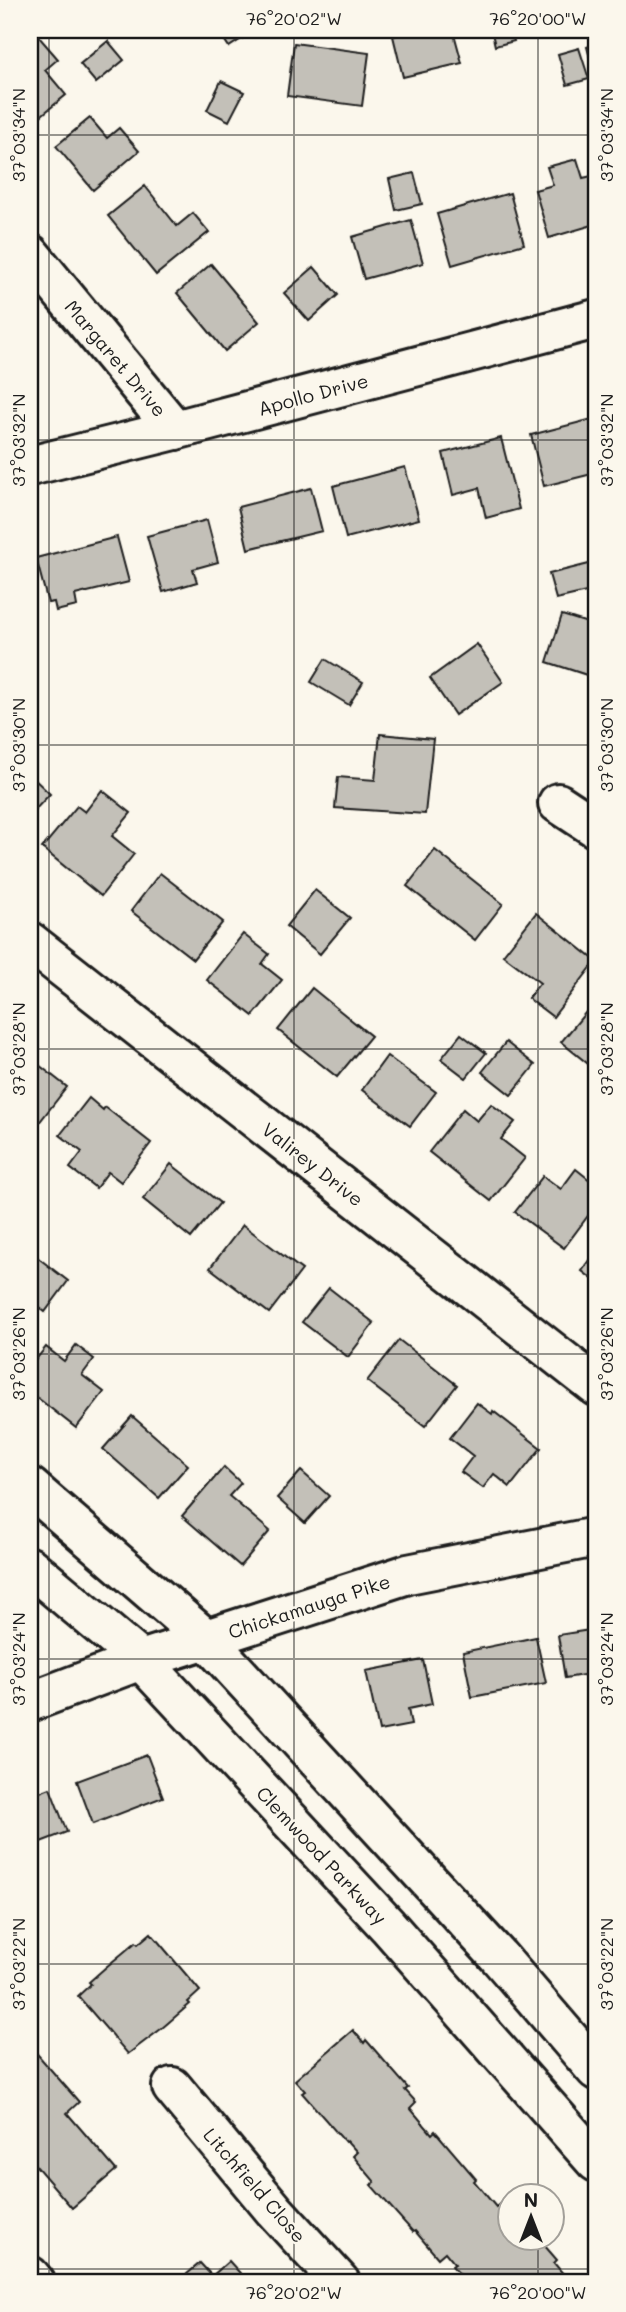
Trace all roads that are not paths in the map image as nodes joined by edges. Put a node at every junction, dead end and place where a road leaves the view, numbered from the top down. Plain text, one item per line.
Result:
1 (30, 254) edge
2 (596, 318) edge
3 (175, 430) junction
4 (30, 466) edge
5 (558, 803) dead end
6 (596, 828) edge
7 (30, 942) edge
8 (596, 1386) edge
9 (30, 1488) edge
10 (596, 1537) edge
11 (30, 1567) edge
12 (207, 1640) junction
13 (141, 1660) junction
14 (30, 1702) edge
15 (596, 2070) edge
16 (172, 2087) dead end
17 (596, 2162) edge
18 (30, 2276) edge
19 (35, 2282) edge
20 (340, 2282) edge

1 - 3 street, Margaret Drive
2 - 3 street, Apollo Drive
3 - 4 street, Apollo Drive
5 - 6 street
7 - 8 street, Valirey Drive
9 - 12 street
10 - 12 street, Chickamauga Pike
11 - 13 street, Clemwood Parkway
12 - 13 street, Chickamauga Pike
12 - 15 street
13 - 14 street, Chickamauga Pike
13 - 17 street, Clemwood Parkway
16 - 20 street, Litchfield Close
18 - 19 street

